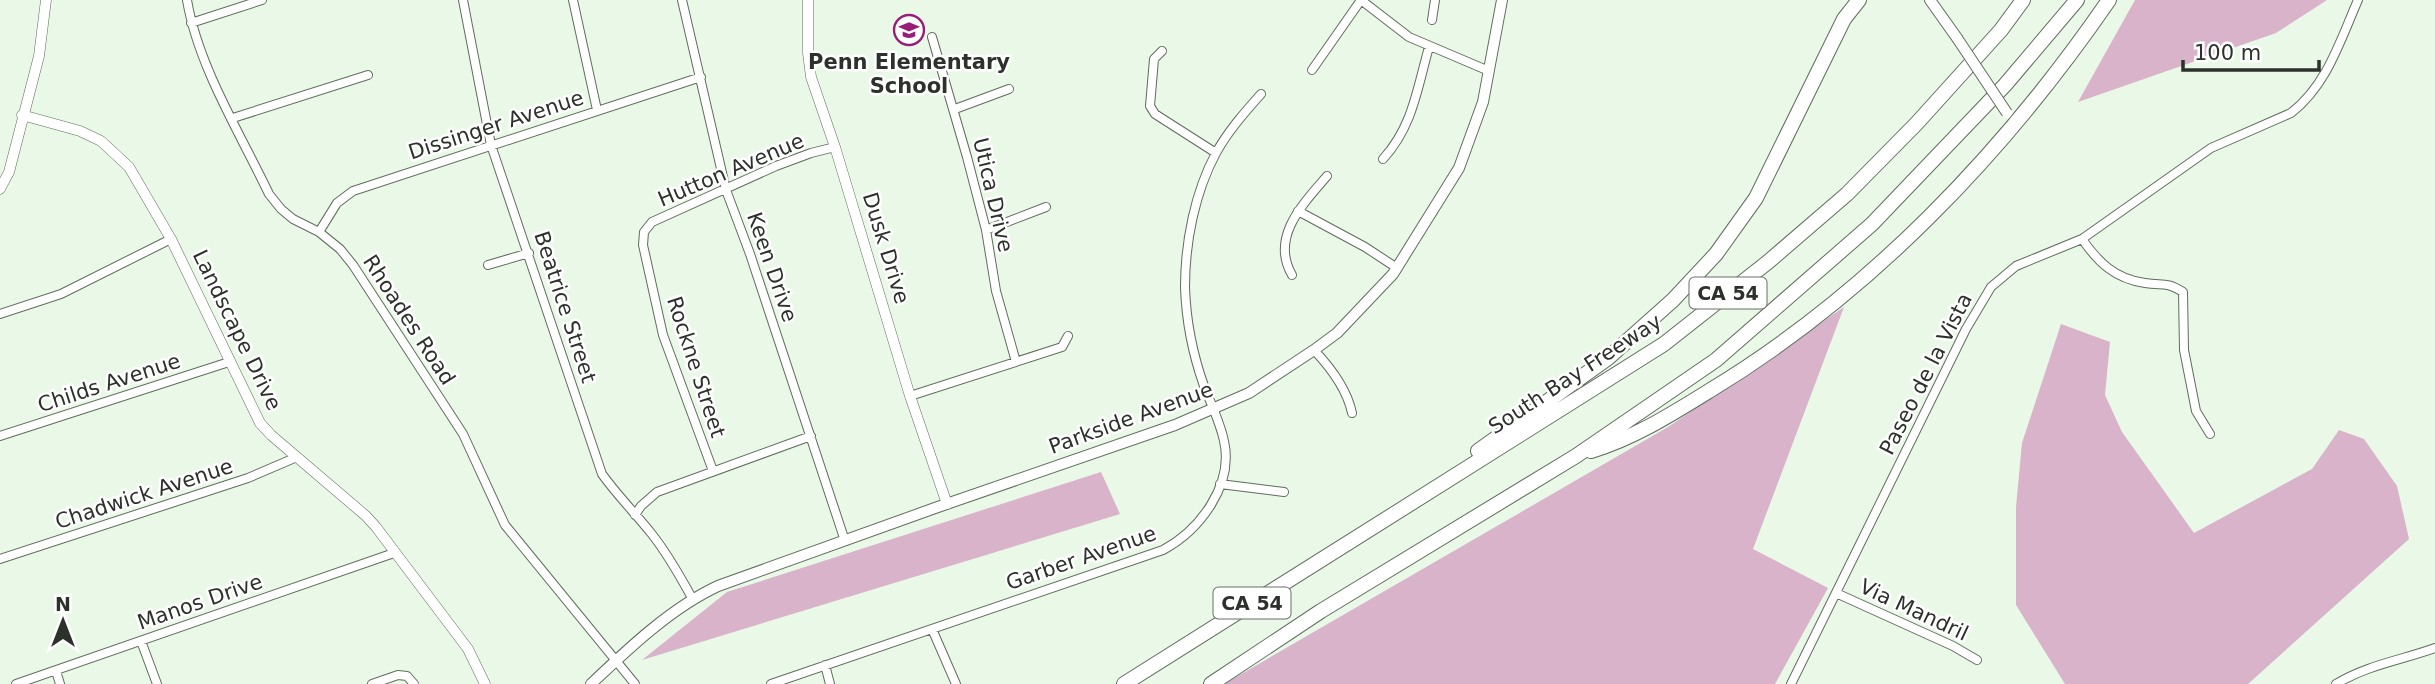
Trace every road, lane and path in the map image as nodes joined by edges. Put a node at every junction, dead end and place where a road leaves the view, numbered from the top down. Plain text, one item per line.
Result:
1 (46, 0) edge
2 (187, 0) edge
3 (262, 0) edge
4 (463, 0) edge
5 (573, 0) edge
6 (682, 0) edge
7 (808, 0) edge
8 (1362, 0) edge
9 (1435, 0) edge
10 (1503, 0) edge
11 (1859, 0) edge
12 (1930, 0) edge
13 (2023, 0) edge
14 (2077, 0) edge
15 (2109, 0) edge
16 (2358, 0) edge
17 (1432, 20) dead end
18 (191, 23) junction
19 (932, 37) dead end
20 (1429, 47) junction
21 (1162, 51) dead end
22 (1312, 70) dead end
23 (1489, 71) junction
24 (368, 75) dead end
25 (701, 77) junction
26 (1009, 89) dead end
27 (1261, 94) dead end
28 (955, 109) junction
29 (597, 110) junction
30 (22, 116) junction
31 (233, 118) junction
32 (2011, 119) junction
33 (491, 145) junction
34 (835, 147) junction
35 (1216, 153) junction
36 (1383, 159) dead end
37 (1327, 176) dead end
38 (0, 189) edge
39 (726, 190) junction
40 (1046, 207) dead end
41 (1298, 211) junction
42 (986, 230) junction
43 (319, 232) junction
44 (643, 232) joint
45 (171, 239) junction
46 (2082, 239) junction
47 (529, 253) junction
48 (488, 265) dead end
49 (1397, 268) junction
50 (1292, 275) dead end
51 (0, 314) edge
52 (1068, 336) dead end
53 (1314, 350) junction
54 (229, 362) junction
55 (1016, 362) junction
56 (911, 396) junction
57 (1213, 410) junction
58 (1352, 413) dead end
59 (2210, 434) dead end
60 (0, 436) edge
61 (811, 436) junction
62 (1576, 456) junction
63 (297, 457) junction
64 (713, 471) junction
65 (1220, 484) junction
66 (1284, 492) dead end
67 (947, 504) junction
68 (635, 515) junction
69 (1381, 522) junction
70 (845, 541) junction
71 (394, 553) junction
72 (0, 559) edge
73 (1836, 593) junction
74 (692, 598) junction
75 (932, 629) junction
76 (141, 641) junction
77 (2435, 648) edge
78 (1977, 660) dead end
79 (615, 662) junction
80 (825, 665) junction
81 (56, 671) junction
82 (16, 684) edge
83 (60, 684) edge
84 (157, 684) edge
85 (372, 684) edge
86 (414, 684) edge
87 (485, 684) edge
88 (591, 684) edge
89 (635, 684) edge
90 (771, 684) edge
91 (830, 684) edge
92 (957, 684) edge
93 (1124, 684) edge
94 (1211, 684) edge
95 (1791, 684) edge
96 (2336, 684) edge

1 - 30 street
2 - 18 street, Rhoades Road
3 - 18 street
4 - 33 street, Beatrice Street
5 - 29 street
6 - 25 street, Keen Drive
7 - 34 street, Dusk Drive
8 - 20 street
8 - 22 street
9 - 17 street
10 - 23 main road, Parkside Avenue
11 - 69 highway
12 - 32 main road, bridge
13 - 69 highway, South Bay Freeway / CA 54
14 - 62 highway, CA 54
15 - 32 highway
16 - 46 street, Paseo de la Vista
18 - 31 street, Rhoades Road
19 - 28 street, Utica Drive
20 - 23 street
20 - 36 street
21 - 35 street
23 - 49 main road, Parkside Avenue
24 - 31 street
25 - 29 street, Dissinger Avenue
25 - 39 street, Keen Drive
26 - 28 street
27 - 35 street, Garber Avenue
28 - 42 street, Utica Drive
29 - 33 street, Dissinger Avenue
30 - 38 street
30 - 45 street, Landscape Drive
31 - 43 street, Rhoades Road
32 - 62 highway
33 - 43 street, Dissinger Avenue
33 - 47 street, Beatrice Street
34 - 39 street, Hutton Avenue
34 - 56 street, Dusk Drive
35 - 57 street, Garber Avenue
37 - 41 street
39 - 44 street, Hutton Avenue
39 - 61 street, Keen Drive
40 - 42 street
41 - 49 street
41 - 50 street
42 - 55 street, Utica Drive
43 - 79 street, Rhoades Road
44 - 64 street, Rockne Street
45 - 51 street
45 - 54 street, Landscape Drive
46 - 59 street
46 - 73 street, Paseo de la Vista
47 - 48 street
47 - 68 street, Beatrice Street
49 - 53 main road, Parkside Avenue
52 - 55 street
53 - 57 main road, Parkside Avenue
53 - 58 street
54 - 60 street, Childs Avenue
54 - 63 street, Landscape Drive
55 - 56 street
56 - 67 street, Dusk Drive
57 - 65 street, Garber Avenue
57 - 67 main road, Parkside Avenue
61 - 64 street
61 - 70 street, Keen Drive
62 - 94 highway, CA 54
63 - 71 street, Landscape Drive
63 - 72 street, Chadwick Avenue
64 - 68 street
65 - 66 street
65 - 75 street, Garber Avenue
67 - 70 main road, Parkside Avenue
68 - 74 street, Beatrice Street
69 - 93 highway, South Bay Freeway / CA 54
70 - 74 main road, Parkside Avenue
71 - 76 street, Manos Drive
71 - 87 street, Landscape Drive
73 - 78 street, Via Mandril
73 - 95 street, Paseo de la Vista
74 - 79 main road, Parkside Avenue
75 - 80 street, Garber Avenue
75 - 92 street
76 - 81 street, Manos Drive
76 - 84 street
77 - 96 street
79 - 88 main road, Parkside Avenue
79 - 89 street
80 - 90 street, Garber Avenue
80 - 91 street
81 - 82 street, Manos Drive
81 - 83 street
85 - 86 street

